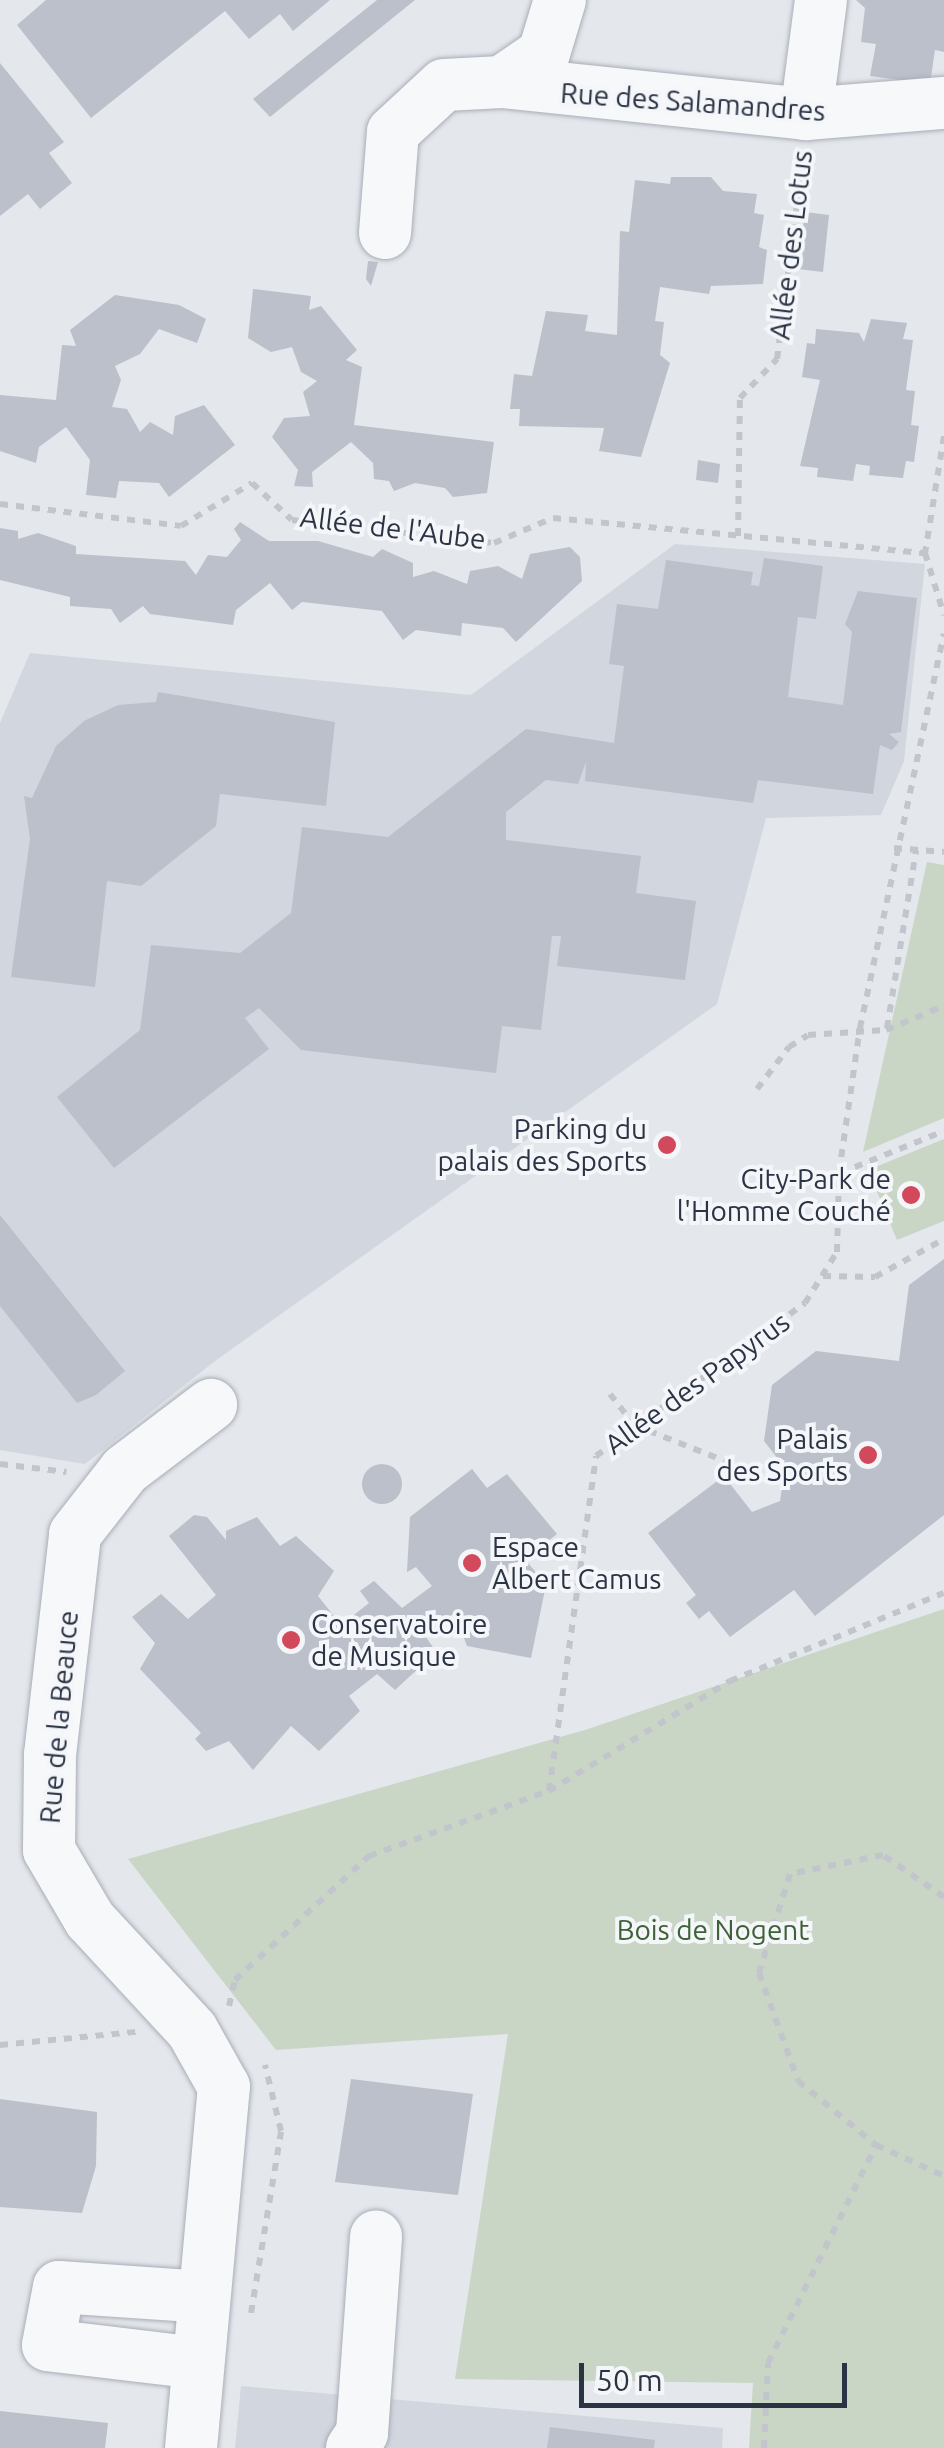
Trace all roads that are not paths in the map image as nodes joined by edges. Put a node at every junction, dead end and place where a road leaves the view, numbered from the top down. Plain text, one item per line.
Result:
1 (560, 0) edge
2 (821, 0) edge
3 (502, 82) junction
4 (944, 103) edge
5 (806, 114) junction
6 (385, 233) dead end
7 (211, 1404) dead end
8 (376, 2236) dead end
9 (204, 2296) junction
10 (198, 2363) junction
11 (190, 2448) edge
12 (352, 2448) edge

1 - 3 street
2 - 5 street, Allée des Lotus
3 - 5 street, Rue des Salamandres
3 - 6 street, Rue des Salamandres
4 - 5 street, Rue des Salamandres
7 - 9 street, Rue de la Beauce
8 - 12 street
9 - 10 street, Rue de la Beauce
9 - 10 street
10 - 11 street, Rue de la Beauce

